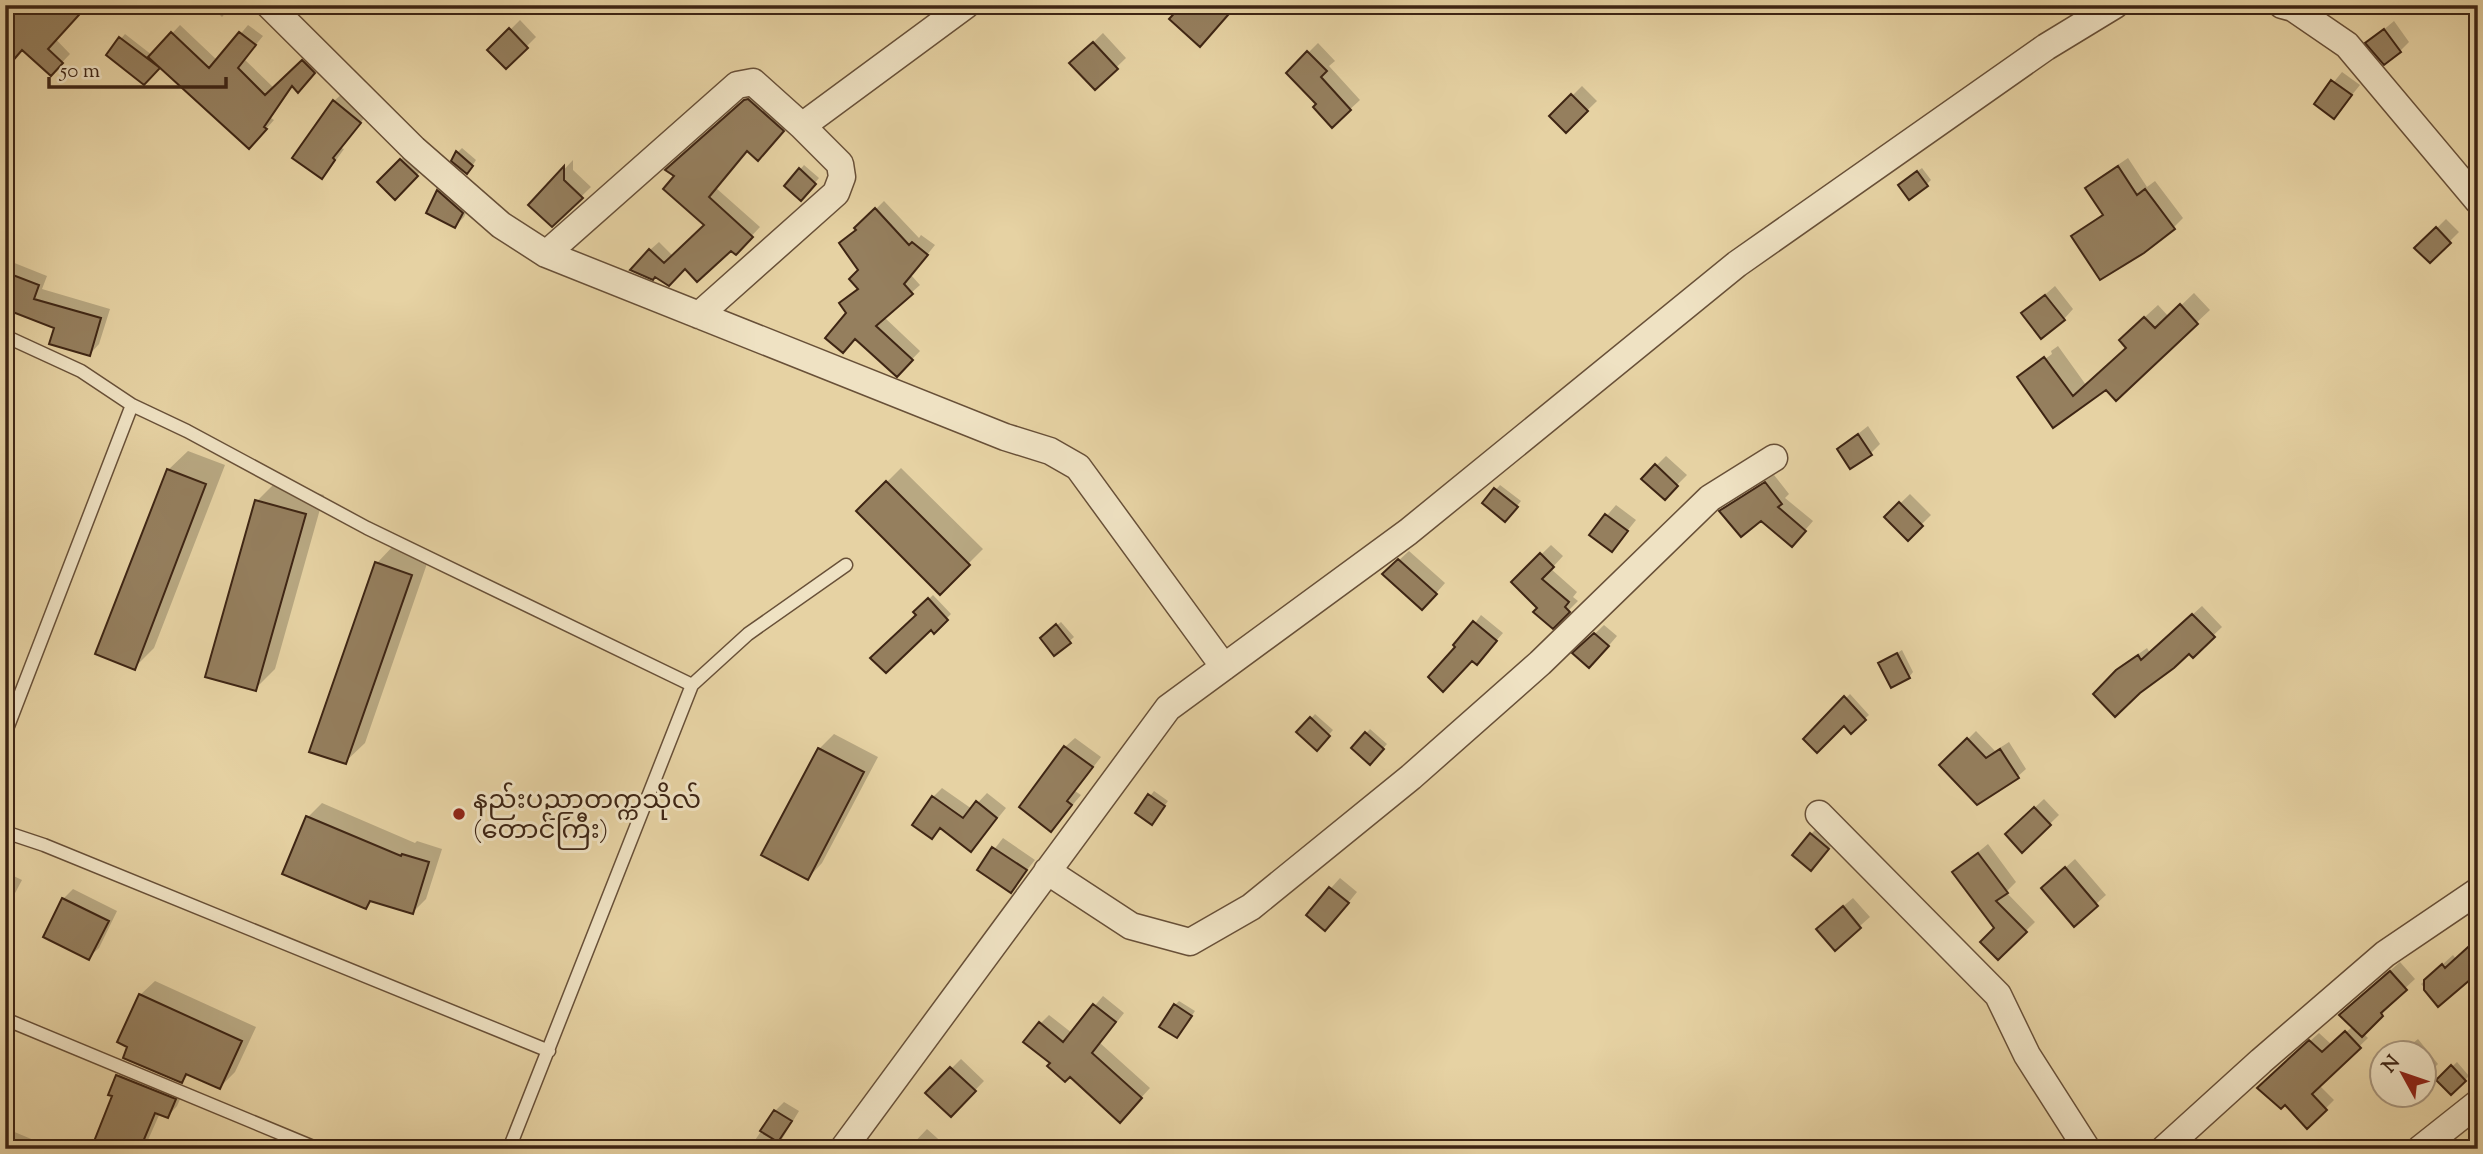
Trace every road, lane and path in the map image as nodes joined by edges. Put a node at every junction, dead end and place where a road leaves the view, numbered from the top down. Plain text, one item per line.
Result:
1 (269, 5) edge
2 (966, 5) edge
3 (2115, 5) edge
4 (2282, 5) edge
5 (802, 126) junction
6 (2478, 201) edge
7 (546, 254) junction
8 (699, 315) junction
9 (5, 336) edge
10 (132, 405) junction
11 (1774, 458) dead end
12 (846, 565) dead end
13 (1224, 667) junction
14 (691, 685) junction
15 (5, 734) edge
16 (1819, 814) dead end
17 (5, 832) edge
18 (1047, 871) junction
19 (2478, 891) edge
20 (5, 1019) edge
21 (549, 1051) junction
22 (2478, 1103) edge
23 (318, 1149) edge
24 (509, 1149) edge
25 (843, 1149) edge
26 (2087, 1149) edge
27 (2164, 1149) edge
28 (2420, 1149) edge

1 - 7 street
2 - 5 street
3 - 13 street
4 - 6 street
5 - 7 street
5 - 8 street
7 - 8 street
8 - 13 street
9 - 10 lane
10 - 14 lane
10 - 15 lane
11 - 18 street
12 - 14 lane
13 - 18 street
14 - 21 lane
16 - 26 street
17 - 21 lane
18 - 25 street
19 - 27 street
20 - 23 lane
21 - 24 lane
22 - 28 street

